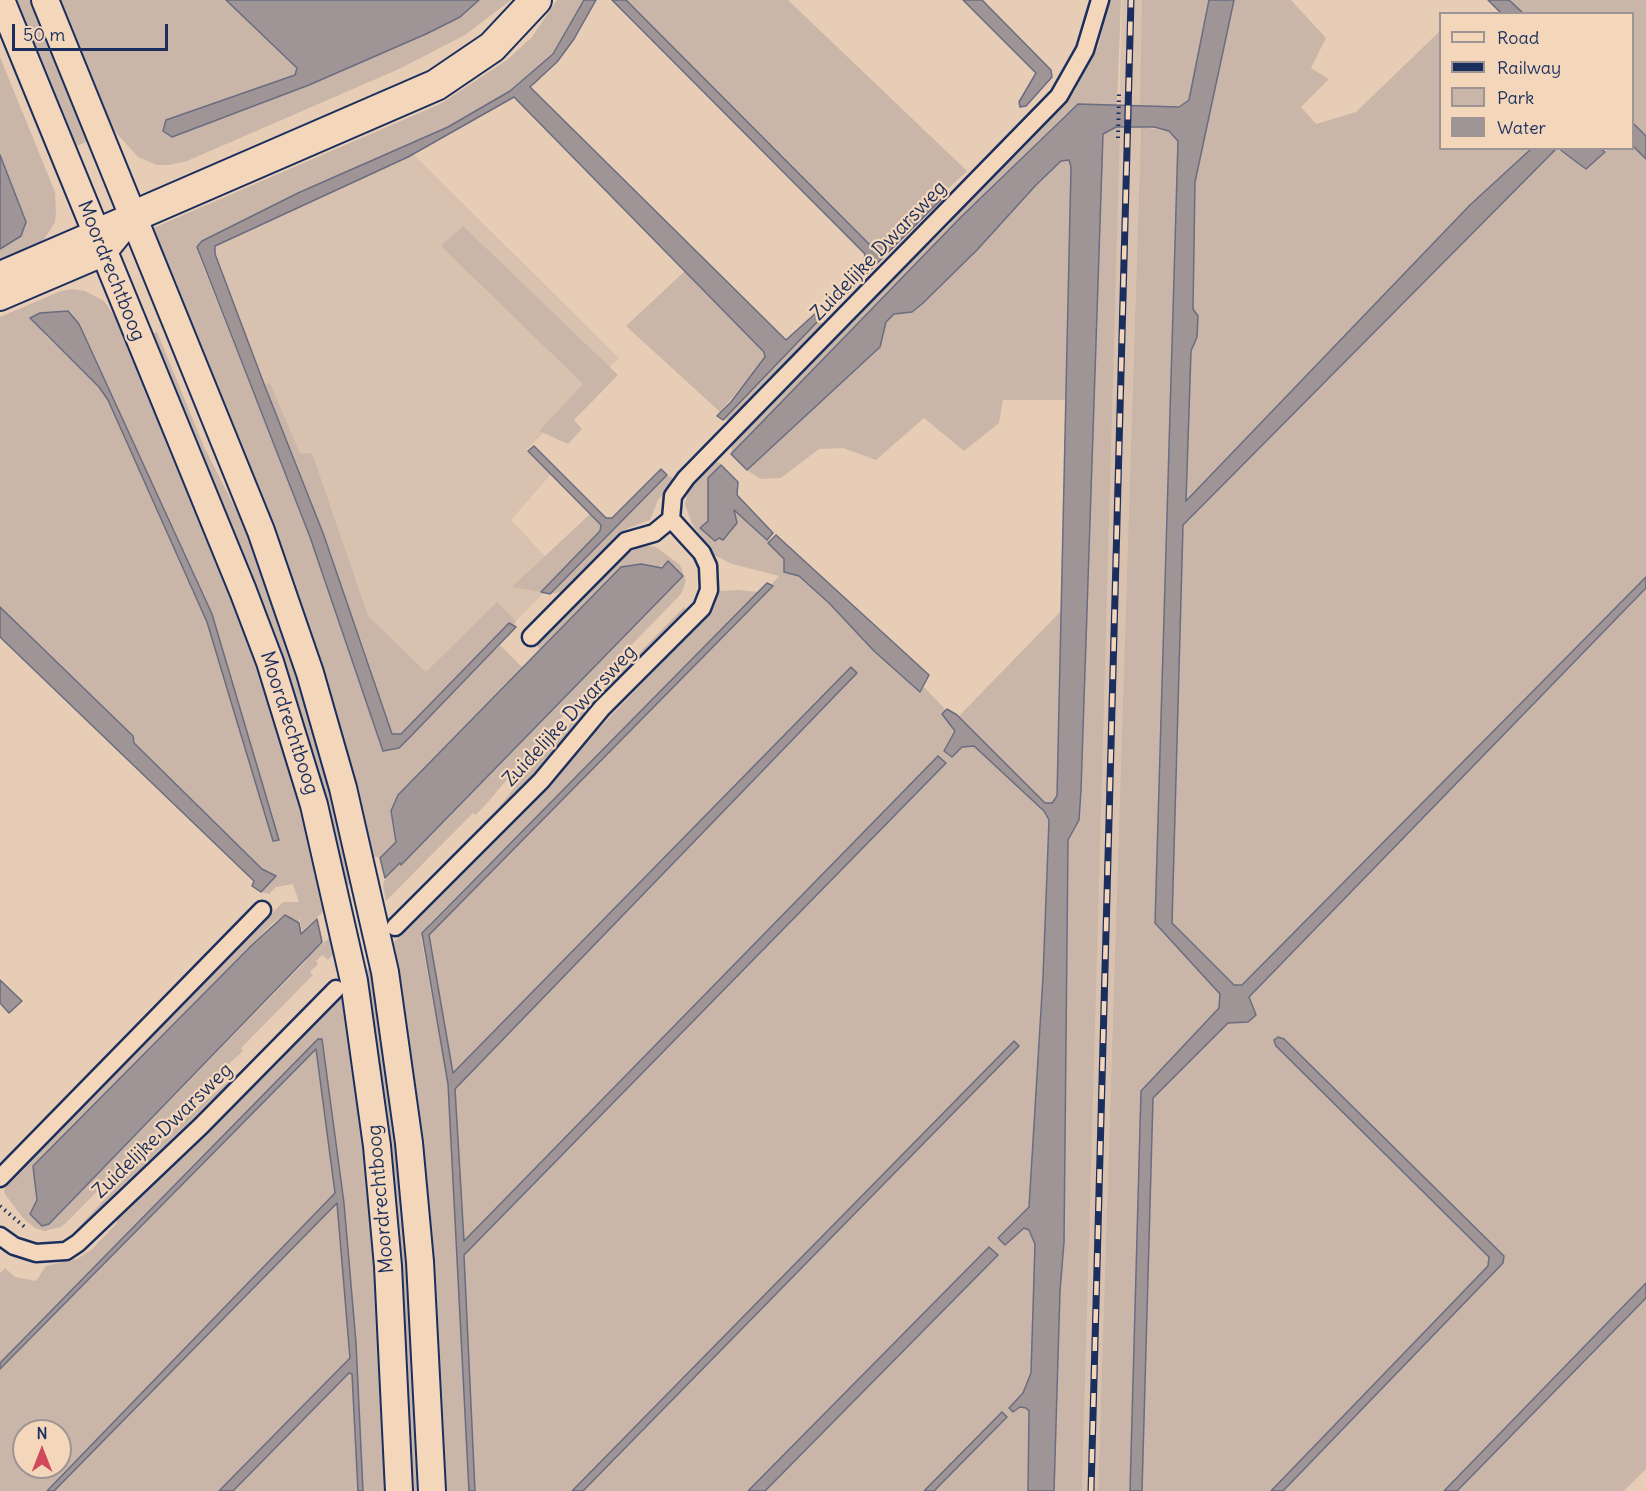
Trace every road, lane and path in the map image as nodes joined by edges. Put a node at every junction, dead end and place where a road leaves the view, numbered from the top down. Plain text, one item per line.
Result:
1 (1, 0) edge
2 (45, 0) edge
3 (536, 0) edge
4 (1100, 0) edge
5 (1119, 94) dead end
6 (1118, 138) dead end
7 (134, 216) junction
8 (99, 244) junction
9 (0, 274) edge
10 (0, 298) edge
11 (671, 519) junction
12 (531, 637) dead end
13 (567, 719) dead end
14 (505, 789) dead end
15 (262, 910) dead end
16 (395, 927) dead end
17 (336, 989) dead end
18 (205, 1093) dead end
19 (154, 1142) dead end
20 (0, 1178) edge
21 (0, 1206) edge
22 (34, 1234) dead end
23 (0, 1236) edge
24 (399, 1491) edge
25 (432, 1491) edge

1 - 8 main road, Moordrechtboog
2 - 7 main road, Moordrechtboog
3 - 7 highway
4 - 11 street, Zuidelijke Dwarsweg
5 - 6 path
7 - 8 main road
7 - 25 main road, Moordrechtboog
8 - 9 street
8 - 10 street
8 - 24 main road, Moordrechtboog
11 - 12 street
11 - 16 street, Zuidelijke Dwarsweg
13 - 14 path, Zuidelijke Dwarsweg
15 - 20 street
17 - 23 street, Zuidelijke Dwarsweg
18 - 19 path, Zuidelijke Dwarsweg
21 - 22 path

